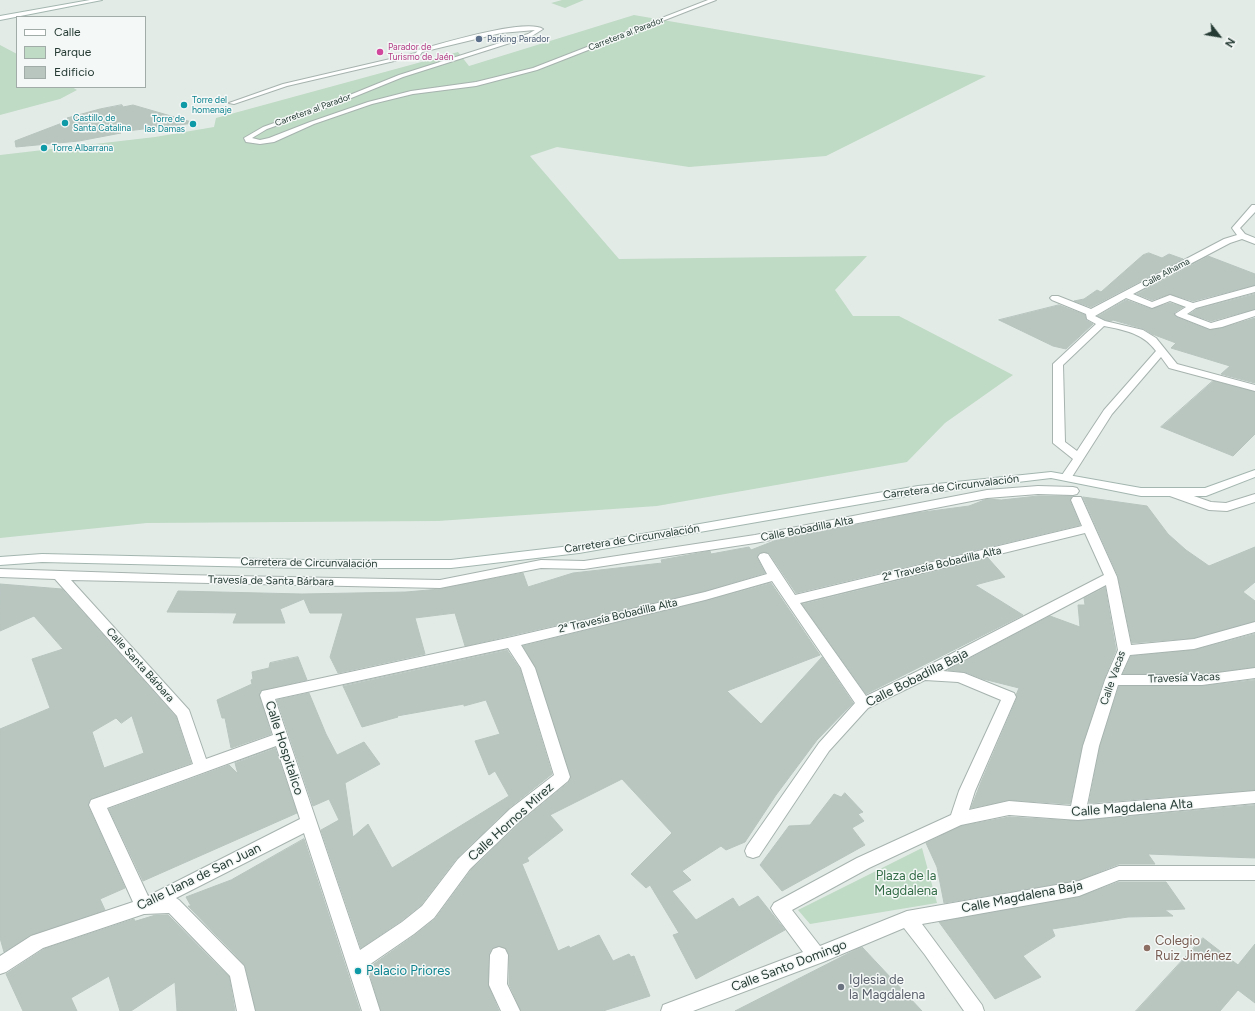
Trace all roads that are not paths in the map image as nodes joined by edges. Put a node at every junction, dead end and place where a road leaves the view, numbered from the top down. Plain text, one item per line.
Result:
1 (99, 0) edge
2 (713, 0) edge
3 (0, 18) edge
4 (232, 103) dead end
5 (1255, 207) edge
6 (1242, 236) junction
7 (1255, 241) edge
8 (1255, 289) edge
9 (1125, 294) junction
10 (1055, 298) dead end
11 (1193, 306) junction
12 (1091, 313) junction
13 (1255, 313) edge
14 (1102, 323) junction
15 (1161, 350) junction
16 (1255, 388) edge
17 (1078, 458) junction
18 (1255, 473) edge
19 (1066, 478) junction
20 (1171, 492) junction
21 (1075, 496) joint
22 (1255, 498) edge
23 (1090, 528) junction
24 (764, 557) dead end
25 (0, 561) edge
26 (541, 564) joint
27 (0, 573) edge
28 (59, 575) junction
29 (775, 576) junction
30 (1112, 577) junction
31 (793, 600) junction
32 (1255, 627) edge
33 (553, 631) joint
34 (512, 642) junction
35 (1125, 650) junction
36 (1255, 673) edge
37 (923, 675) junction
38 (1112, 680) junction
39 (863, 704) junction
40 (282, 738) junction
41 (201, 766) junction
42 (1255, 797) edge
43 (1078, 813) junction
44 (958, 819) junction
45 (308, 823) junction
46 (753, 851) dead end
47 (1255, 873) edge
48 (144, 906) junction
49 (908, 919) junction
50 (499, 955) dead end
51 (817, 956) junction
52 (356, 963) junction
53 (0, 966) edge
54 (246, 1011) edge
55 (371, 1011) edge
56 (511, 1011) edge
57 (670, 1011) edge
58 (975, 1011) edge

1 - 3 street
2 - 4 street, Carretera al Parador
5 - 6 street
6 - 7 street
6 - 9 street, Calle Alhama
8 - 11 street
9 - 11 street
9 - 12 street, Calle Alhama
10 - 12 street
11 - 13 street
12 - 14 street
14 - 15 street
14 - 17 street
15 - 16 street
15 - 17 street
17 - 19 street
18 - 20 street, Carretera de Circunvalación
19 - 20 street, Carretera de Circunvalación
19 - 25 street, Carretera de Circunvalación
20 - 22 street
21 - 23 street, Calle Vacas
21 - 26 street, Calle Bobadilla Alta
23 - 30 street, Calle Vacas
23 - 31 street, 2ª Travesía Bobadilla Alta
24 - 29 street, Calle Bobadilla Alta
26 - 28 street, Travesía de Santa Bárbara
27 - 28 street, Travesía de Santa Bárbara
28 - 41 street, Calle Santa Bárbara
29 - 31 street, Calle Bobadilla Alta
29 - 33 street, 2ª Travesía Bobadilla Alta
30 - 35 street, Calle Vacas
30 - 37 street, Calle Bobadilla Baja
31 - 39 street, Calle Bobadilla Alta
32 - 35 street
33 - 34 street, Calle Hospitalico
34 - 40 street, Calle Hospitalico
34 - 52 street, Calle Hornos Mirez
35 - 38 street, Calle Vacas
36 - 38 street, Travesía Vacas
37 - 39 street, Calle Bobadilla Baja
37 - 44 street
38 - 43 street, Calle Vacas
39 - 46 street, Calle Bobadilla Baja
40 - 41 street
40 - 45 street, Calle Hospitalico
41 - 48 street
42 - 43 street, Calle Magdalena Alta
43 - 44 street, Calle Magdalena Alta
44 - 51 street, Calle Magdalena Alta
45 - 48 street, Calle Llana de San Juan
45 - 52 street, Calle Hospitalico
47 - 49 street, Calle Magdalena Baja
48 - 53 street, Calle Llana de San Juan
48 - 54 street
49 - 51 street, Calle Santo Domingo
49 - 58 street
50 - 56 street
51 - 57 street, Calle Santo Domingo
52 - 55 street, Calle Hospitalico

